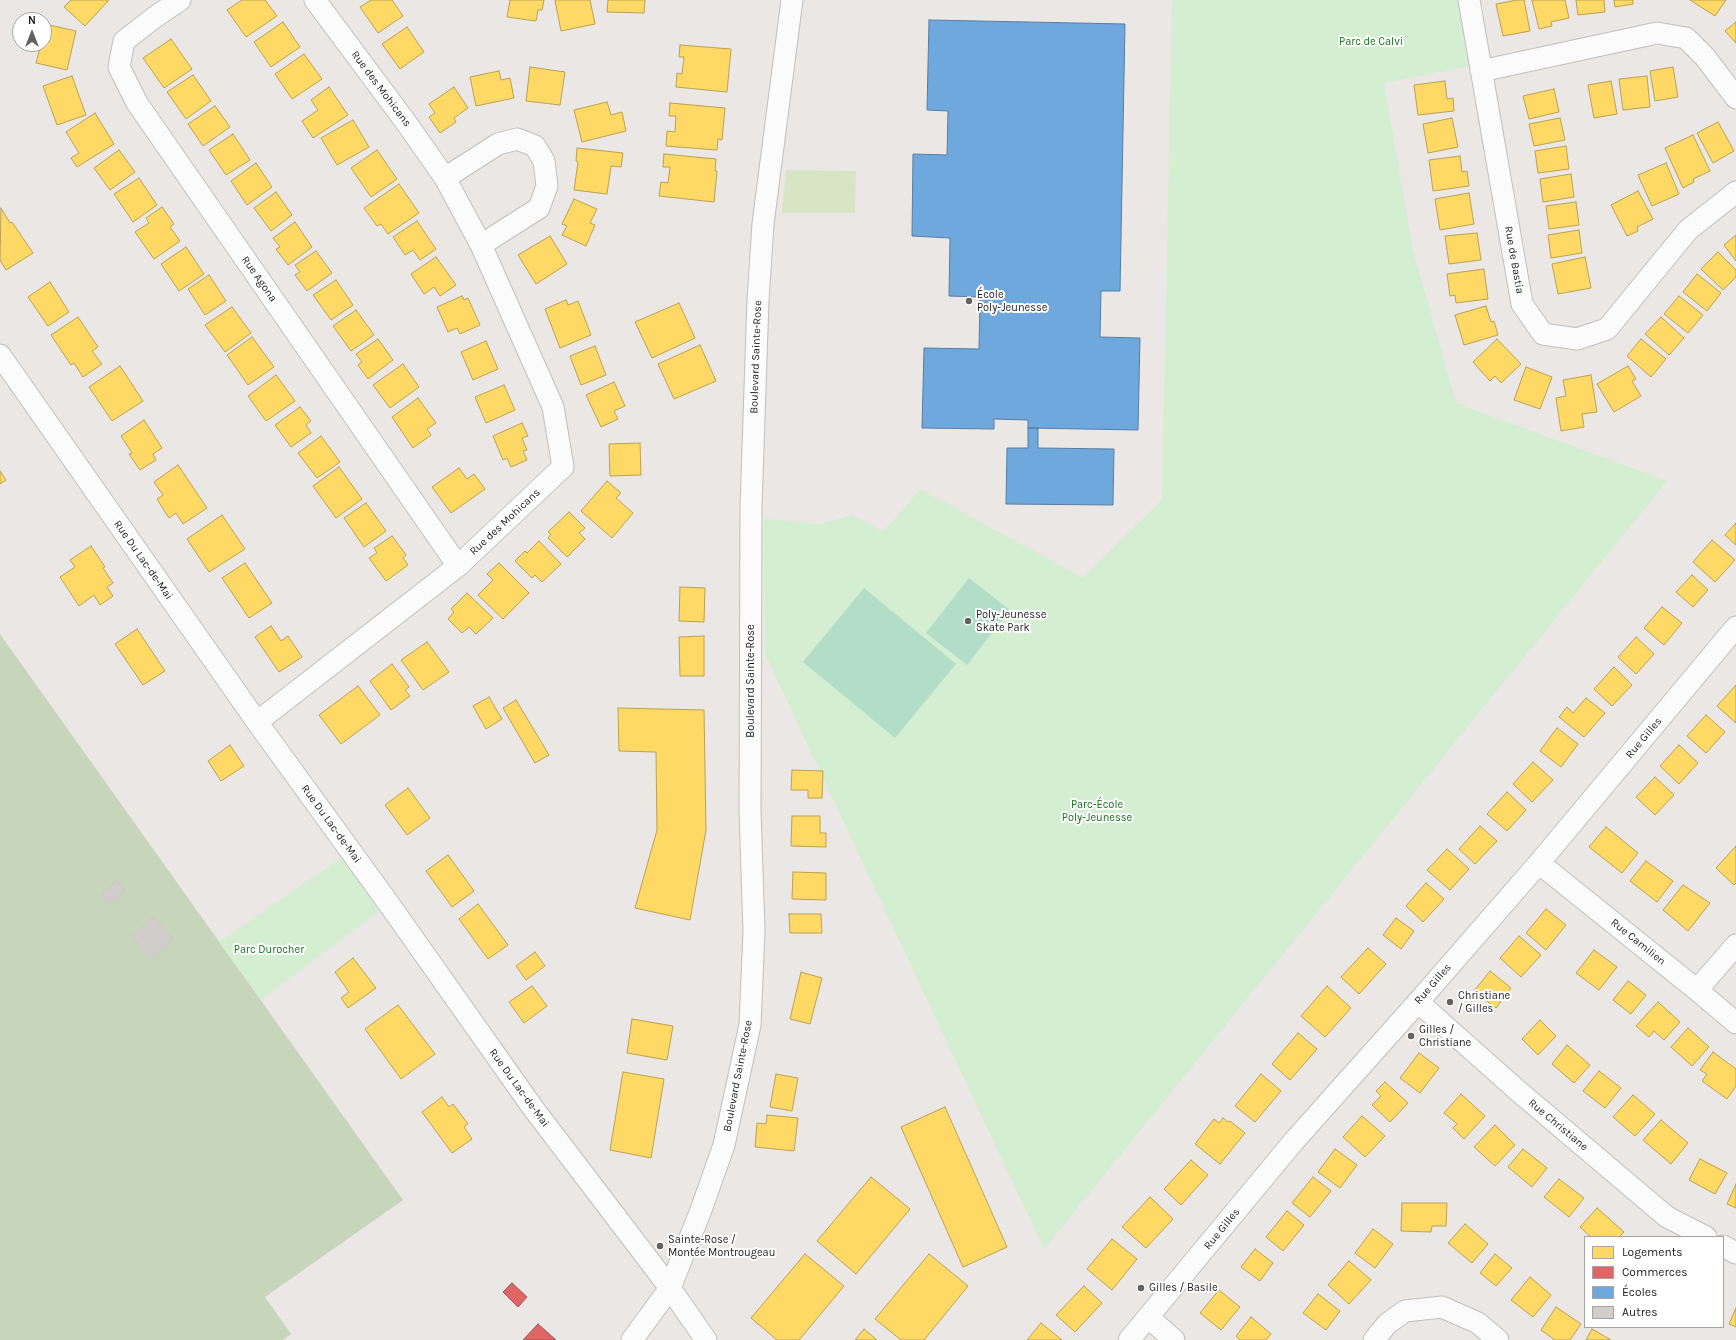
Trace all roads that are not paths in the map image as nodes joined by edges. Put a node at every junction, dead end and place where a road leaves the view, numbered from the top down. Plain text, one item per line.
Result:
1 (180, 0) edge
2 (315, 0) edge
3 (792, 0) edge
4 (1469, 0) edge
5 (1481, 70) junction
6 (1736, 98) edge
7 (445, 178) junction
8 (1736, 192) edge
9 (481, 244) junction
10 (0, 355) edge
11 (458, 566) junction
12 (1736, 627) edge
13 (257, 722) junction
14 (1539, 863) junction
15 (1736, 945) edge
16 (1697, 990) junction
17 (1418, 1002) junction
18 (1736, 1023) edge
19 (1704, 1236) edge
20 (1724, 1247) edge
21 (1736, 1253) edge
22 (670, 1288) junction
23 (1149, 1318) junction
24 (632, 1340) edge
25 (706, 1340) edge
26 (1129, 1340) edge
27 (1174, 1340) edge
28 (1374, 1340) edge
29 (1498, 1340) edge

1 - 11 street, Rue Agona
2 - 7 street, Rue des Mohicans
3 - 22 street, Boulevard Sainte-Rose
4 - 5 street, Rue de Bastia
5 - 6 street
5 - 8 street, Rue de Bastia
7 - 9 street, Rue des Mohicans
7 - 9 street
9 - 11 street, Rue des Mohicans
10 - 13 street, Rue Du Lac-de-Mai
11 - 13 street, Rue des Mohicans
12 - 14 street, Rue Gilles
13 - 22 street, Rue Du Lac-de-Mai
14 - 16 street, Rue Camilien
14 - 17 street, Rue Gilles
15 - 16 street
16 - 18 street, Rue Camilien
17 - 19 street, Rue Christiane
17 - 23 street, Rue Gilles
20 - 21 street
22 - 24 street, Boulevard Sainte-Rose
22 - 25 street, Rue Du Lac-de-Mai
23 - 26 street, Rue Gilles
23 - 27 street
28 - 29 street

